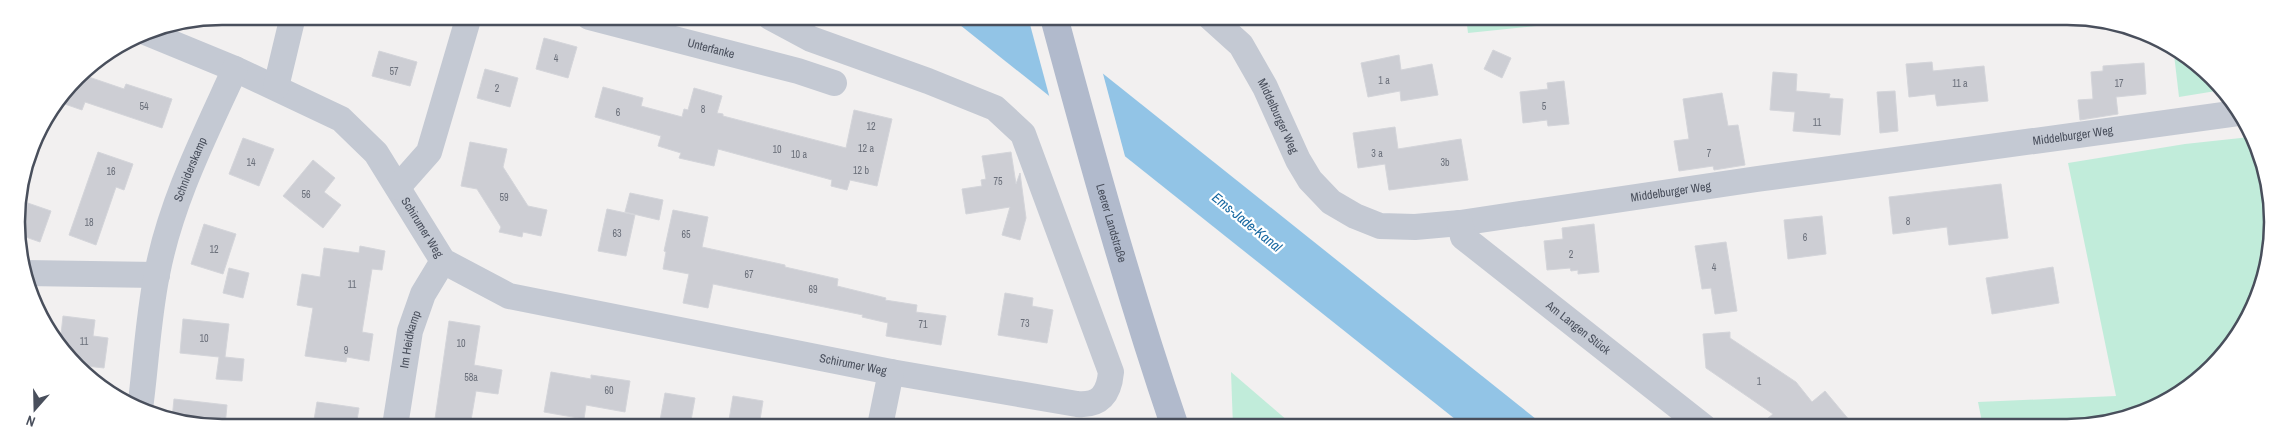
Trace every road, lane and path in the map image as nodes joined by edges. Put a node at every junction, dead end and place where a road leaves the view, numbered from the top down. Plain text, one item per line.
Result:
1 (291, 25) edge
2 (466, 25) edge
3 (620, 25) edge
4 (785, 25) edge
5 (1056, 25) edge
6 (1219, 25) edge
7 (156, 36) edge
8 (235, 68) junction
9 (834, 83) dead end
10 (276, 87) junction
11 (2232, 114) edge
12 (398, 187) junction
13 (1460, 223) junction
14 (443, 261) junction
15 (32, 273) edge
16 (157, 274) junction
17 (891, 372) junction
18 (141, 401) edge
19 (396, 419) edge
20 (881, 419) edge
21 (1172, 419) edge
22 (1694, 419) edge

1 - 10 street
2 - 12 street
3 - 9 street, Unterfanke
4 - 17 street, Schirumer Weg
5 - 21 main road, Leerer Landstraße
6 - 13 street, Middelburger Weg
7 - 8 street, Schirumer Weg
8 - 10 street, Schirumer Weg
8 - 16 street, Schniderskamp
10 - 12 street, Schirumer Weg
11 - 13 street, Middelburger Weg
12 - 14 street, Schirumer Weg
13 - 22 street, Am Langen Stück
14 - 17 street, Schirumer Weg
14 - 19 street, Im Heidkamp
15 - 16 street
16 - 18 street, Schniderskamp
17 - 20 street

